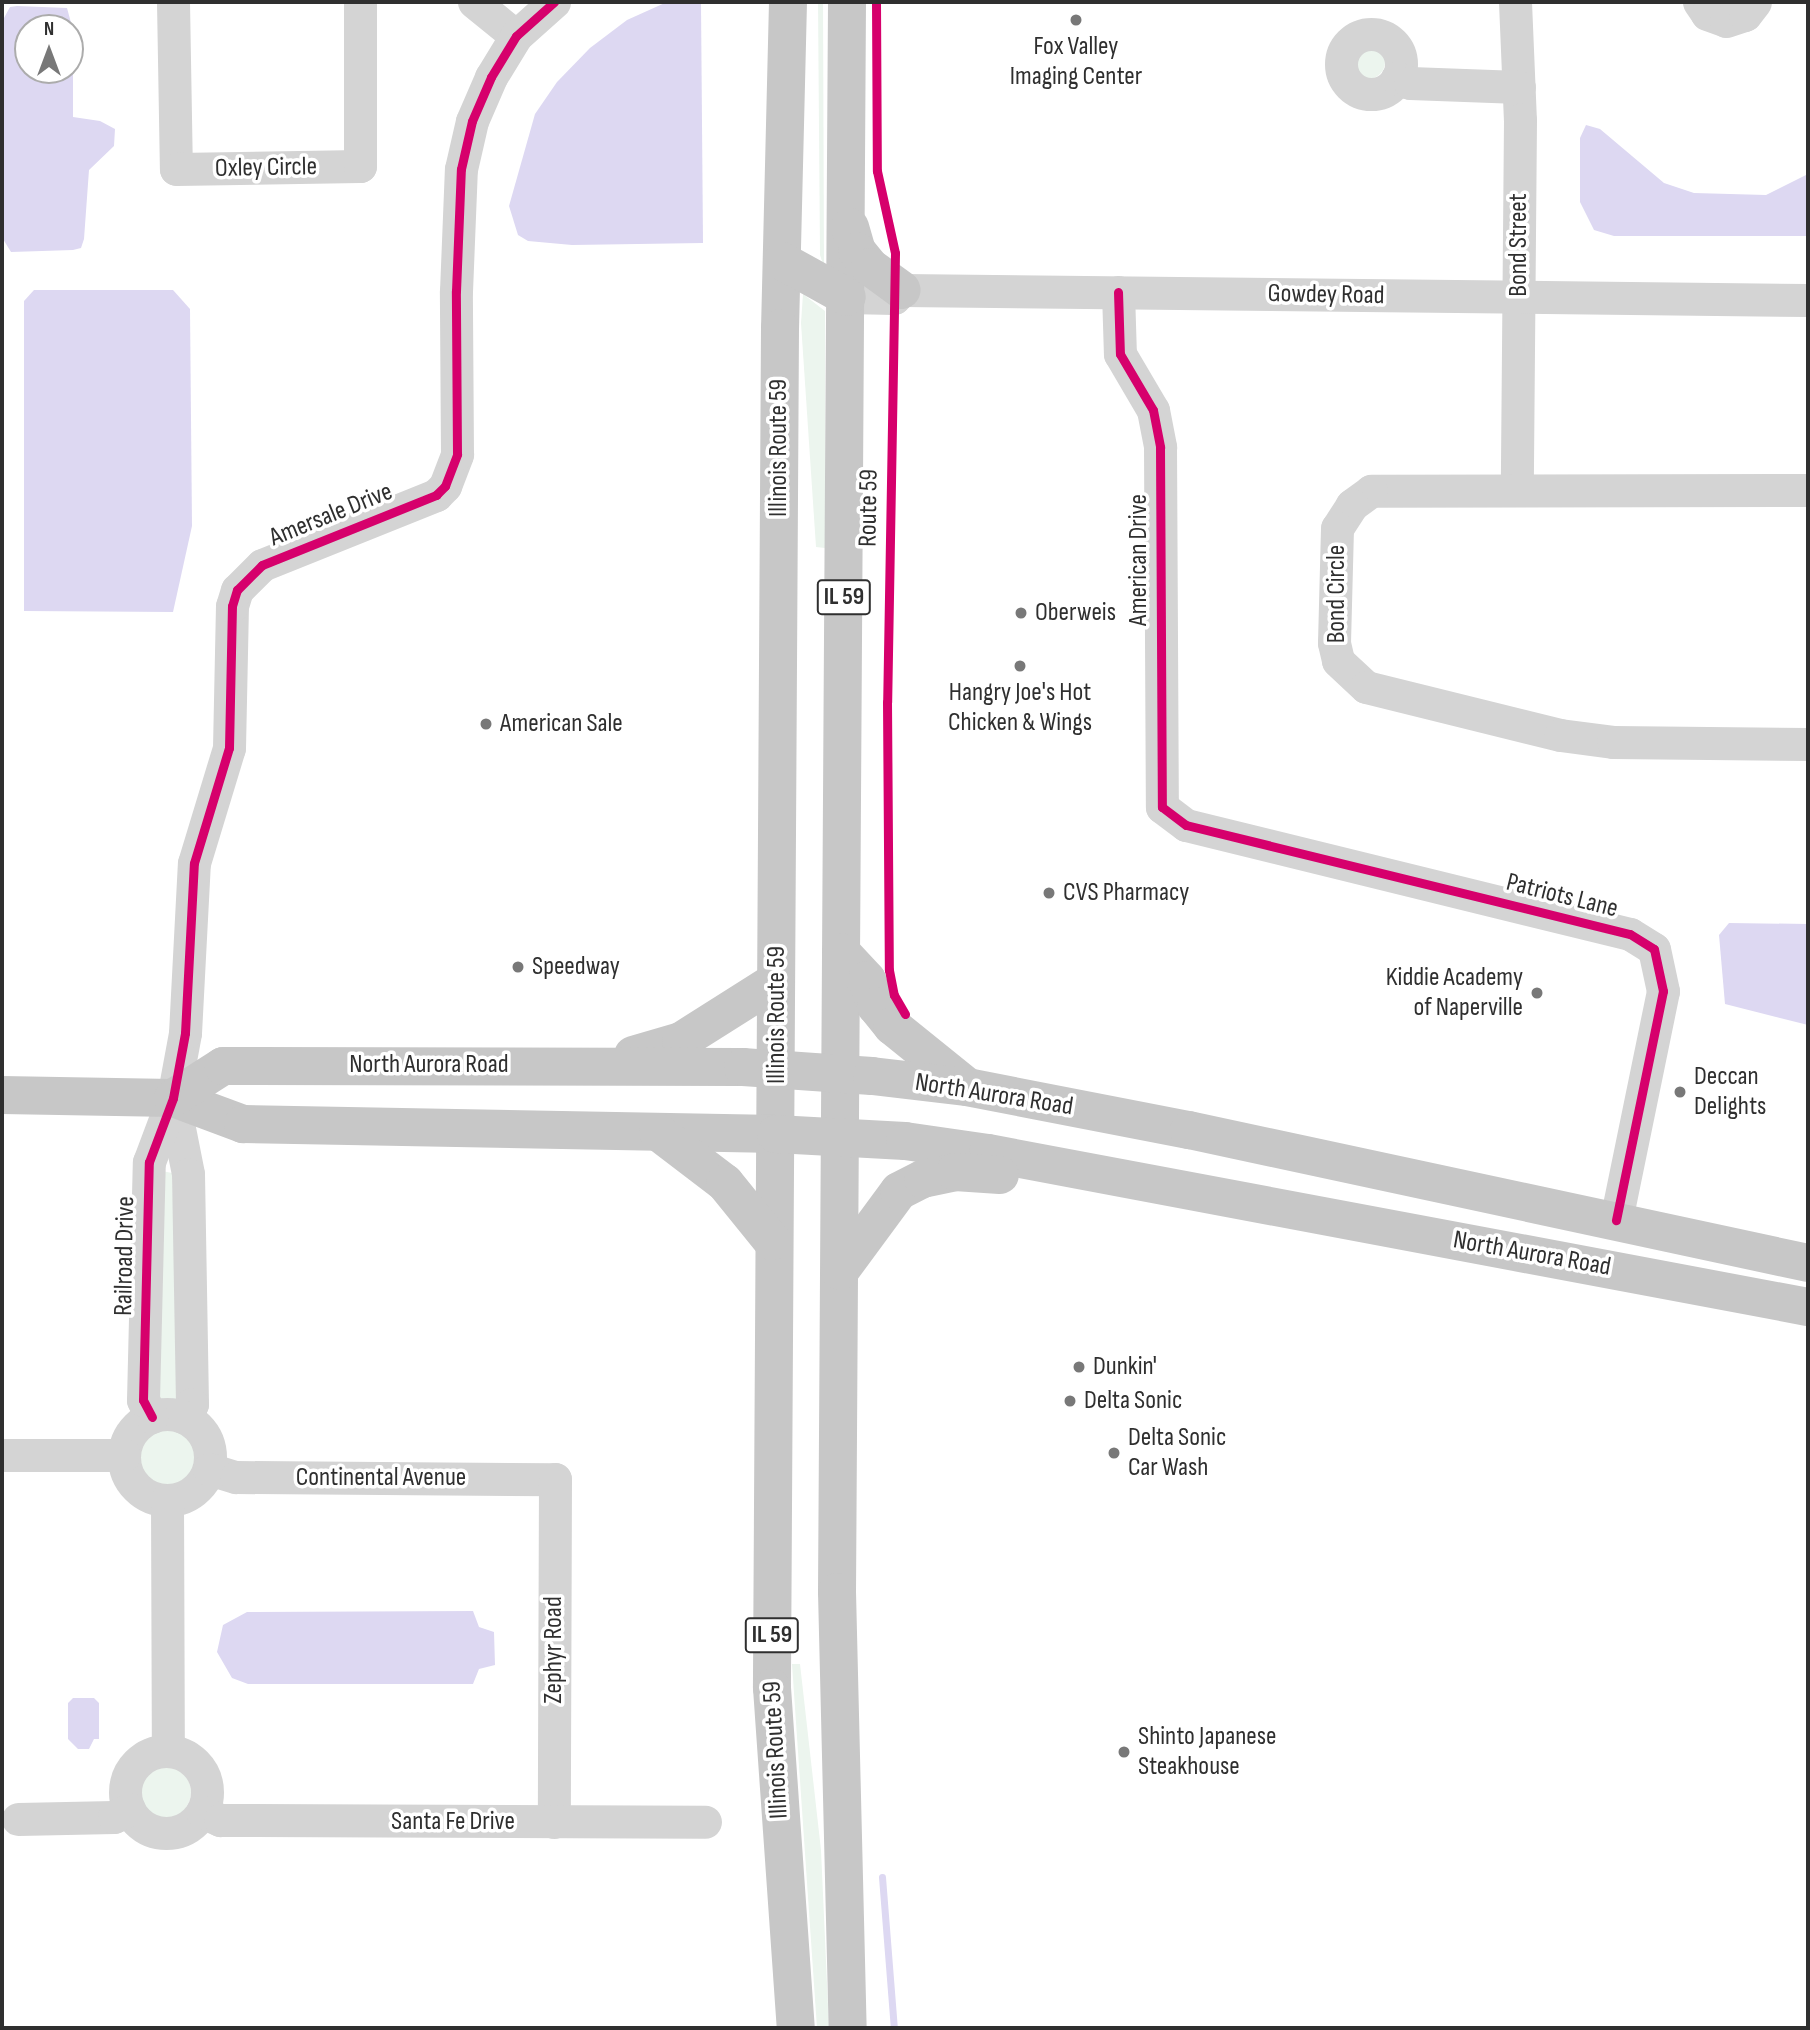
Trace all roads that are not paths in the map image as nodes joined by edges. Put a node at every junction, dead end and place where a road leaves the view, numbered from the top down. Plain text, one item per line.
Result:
1 (173, 2) edge
2 (360, 2) edge
3 (474, 2) edge
4 (554, 2) edge
5 (788, 2) edge
6 (847, 2) edge
7 (1515, 2) edge
8 (1699, 2) edge
9 (1755, 2) edge
10 (516, 36) junction
11 (1397, 78) dead end
12 (1519, 87) junction
13 (848, 220) junction
14 (782, 261) junction
15 (902, 290) junction
16 (1118, 292) junction
17 (847, 297) junction
18 (1518, 298) junction
19 (1808, 300) edge
20 (1517, 488) junction
21 (1808, 490) edge
22 (1808, 744) edge
23 (1186, 825) joint
24 (841, 952) junction
25 (776, 981) junction
26 (595, 1066) junction
27 (777, 1068) junction
28 (841, 1073) junction
29 (967, 1087) junction
30 (2, 1095) edge
31 (173, 1098) junction
32 (658, 1132) junction
33 (776, 1134) junction
34 (841, 1136) junction
35 (1141, 1183) junction
36 (1616, 1220) junction
37 (772, 1241) junction
38 (1808, 1263) edge
39 (840, 1271) junction
40 (1808, 1307) edge
41 (167, 1417) junction
42 (2, 1454) edge
43 (124, 1455) junction
44 (209, 1469) junction
45 (555, 1479) joint
46 (167, 1500) junction
47 (168, 1751) junction
48 (129, 1809) junction
49 (202, 1812) junction
50 (18, 1819) dead end
51 (554, 1822) junction
52 (705, 1822) dead end
53 (796, 2028) edge
54 (848, 2028) edge

1 - 2 street, Oxley Circle
3 - 10 street
4 - 10 street, Amersale Drive
5 - 14 main road, Illinois Route 59 / IL 59
6 - 13 main road, IL 59
7 - 12 street, Bond Street
8 - 9 street
10 - 31 street, Amersale Drive
11 - 12 street
12 - 18 street, Bond Street
13 - 15 main road
13 - 17 main road, IL 59
14 - 17 main road
14 - 25 main road, Illinois Route 59 / IL 59
15 - 16 street, Gowdey Road
15 - 17 street, Gowdey Road
16 - 18 street, Gowdey Road
16 - 23 street, American Drive
17 - 24 main road, IL 59
18 - 19 street, Gowdey Road
18 - 20 street, Bond Street
20 - 21 street, Bond Circle
20 - 22 street, Bond Circle
23 - 36 street, Patriots Lane
24 - 28 main road, IL 59
24 - 29 main road
25 - 26 main road
25 - 27 main road, Illinois Route 59 / IL 59
26 - 27 main road, North Aurora Road
26 - 31 main road, North Aurora Road
27 - 28 main road, North Aurora Road
27 - 33 main road, Illinois Route 59 / IL 59
28 - 29 main road, North Aurora Road
28 - 34 main road, IL 59
29 - 36 main road, North Aurora Road
30 - 31 main road, North Aurora Road
31 - 32 main road, North Aurora Road
31 - 41 street
31 - 41 street, Railroad Drive
32 - 33 main road, North Aurora Road
32 - 37 main road
33 - 34 main road, North Aurora Road
33 - 37 main road, Illinois Route 59 / IL 59
34 - 35 main road, North Aurora Road
34 - 39 main road, IL 59
35 - 39 main road
35 - 40 main road, North Aurora Road
36 - 38 main road, North Aurora Road
37 - 53 main road, Illinois Route 59 / IL 59
39 - 54 main road, IL 59
41 - 43 street
41 - 44 street
42 - 43 street
43 - 46 street
44 - 45 street, Continental Avenue
44 - 46 street
45 - 51 street, Zephyr Road
46 - 47 street
47 - 48 street
47 - 49 street
48 - 49 street
48 - 50 street
49 - 51 street, Santa Fe Drive
51 - 52 street, Santa Fe Drive

